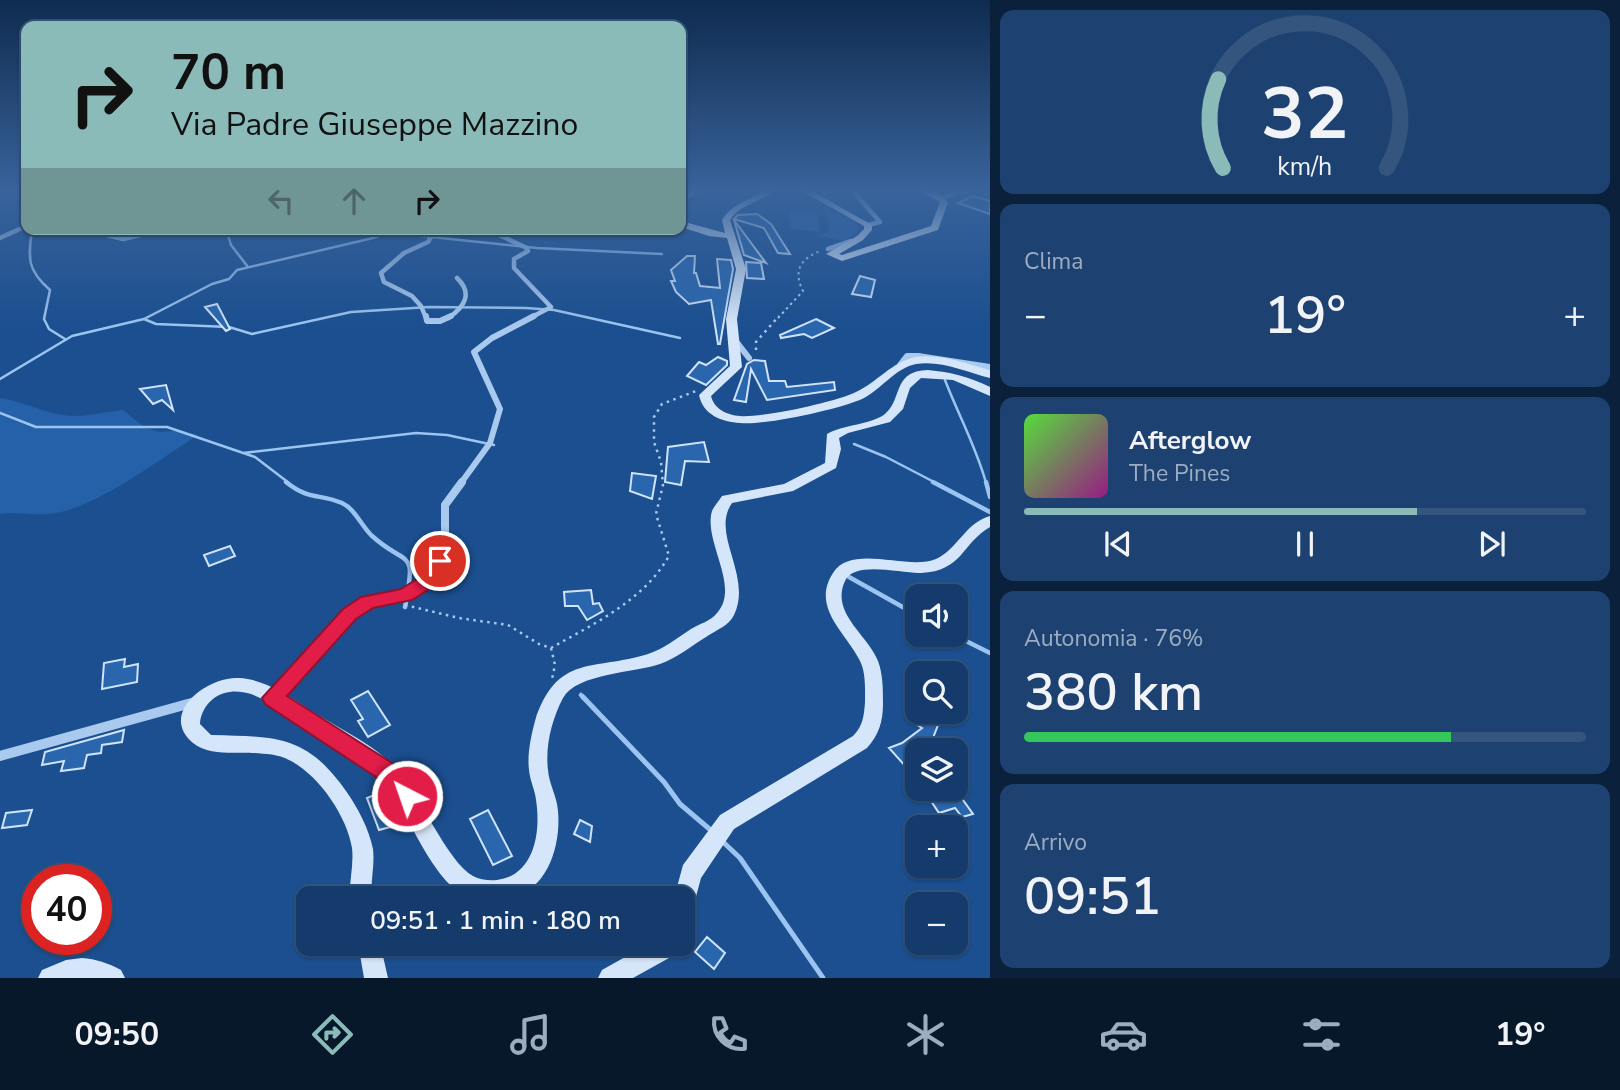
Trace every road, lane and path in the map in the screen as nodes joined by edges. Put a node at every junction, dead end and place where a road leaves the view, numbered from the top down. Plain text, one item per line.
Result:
1 (109, 236) edge
2 (137, 236) edge
3 (435, 236) edge
4 (500, 236) edge
5 (727, 236) edge
6 (730, 236) joint
7 (862, 236) edge
8 (912, 236) edge
9 (860, 238) junction
10 (828, 249) joint
11 (457, 278) dead end
12 (731, 337) junction
13 (749, 358) joint
14 (900, 365) junction
15 (990, 367) edge
16 (990, 374) edge
17 (712, 387) junction
18 (990, 392) edge
19 (990, 521) edge
20 (403, 605) dead end
21 (273, 698) junction
22 (200, 700) junction
23 (0, 756) edge
24 (362, 886) edge
25 (688, 886) edge
26 (372, 956) edge
27 (650, 956) edge
28 (50, 978) edge
29 (113, 978) edge
30 (376, 978) edge
31 (610, 978) edge

1 - 2 street
3 - 11 street
4 - 21 street
5 - 6 street
6 - 12 street
7 - 9 street
8 - 9 street
9 - 10 street
10 - 13 path
12 - 13 street
12 - 17 street
14 - 15 street
14 - 16 street
14 - 17 street
17 - 20 path
18 - 21 street
19 - 25 street
21 - 22 street
22 - 23 street
22 - 24 street
26 - 30 street
27 - 31 street
28 - 29 street

